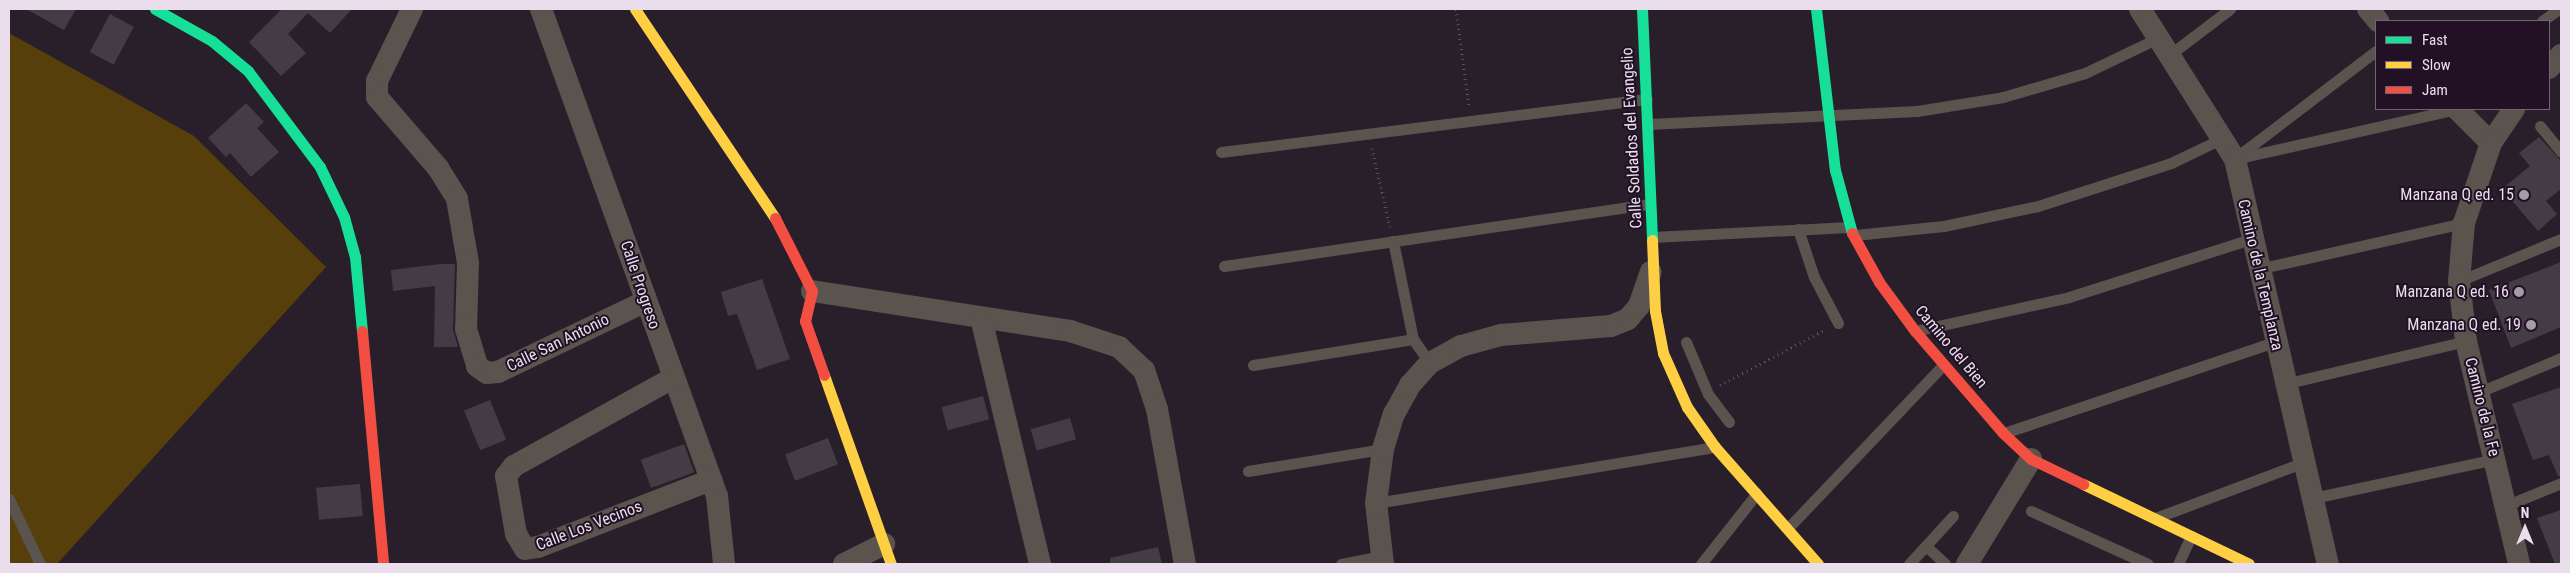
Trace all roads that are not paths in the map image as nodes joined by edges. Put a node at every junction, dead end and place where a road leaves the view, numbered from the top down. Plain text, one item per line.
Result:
1 (155, 9) edge
2 (412, 9) edge
3 (541, 9) edge
4 (635, 9) edge
5 (1642, 9) edge
6 (1816, 9) edge
7 (2140, 9) edge
8 (2230, 9) edge
9 (2559, 9) edge
10 (2543, 20) edge
11 (2166, 45) junction
12 (2375, 53) edge
13 (2561, 55) edge
14 (2550, 67) edge
15 (1647, 99) junction
16 (2453, 110) edge
17 (2458, 110) edge
18 (2513, 110) edge
19 (1828, 116) junction
20 (1649, 124) junction
21 (2540, 126) dead end
22 (2223, 138) junction
23 (2491, 143) junction
24 (1221, 152) dead end
25 (2561, 152) edge
26 (2235, 159) junction
27 (1652, 204) junction
28 (2464, 223) junction
29 (1798, 229) junction
30 (1851, 231) junction
31 (1652, 237) junction
32 (2251, 239) junction
33 (2561, 239) edge
34 (1393, 241) junction
35 (1653, 265) junction
36 (1224, 266) dead end
37 (2257, 269) junction
38 (2459, 281) junction
39 (812, 291) junction
40 (646, 301) junction
41 (981, 318) junction
42 (1838, 323) road end
43 (1915, 331) junction
44 (1413, 339) junction
45 (2466, 341) junction
46 (1686, 342) dead end
47 (2274, 342) junction
48 (2561, 358) edge
49 (1430, 363) junction
50 (1253, 365) dead end
51 (1943, 365) junction
52 (673, 378) junction
53 (2284, 384) junction
54 (2479, 392) junction
55 (1708, 394) junction
56 (1687, 407) junction
57 (1729, 422) dead end
58 (2002, 433) junction
59 (1715, 447) junction
60 (1383, 449) junction
61 (2031, 458) junction
62 (2496, 459) junction
63 (2304, 462) junction
64 (1248, 470) dead end
65 (711, 480) junction
66 (2561, 482) edge
67 (1757, 493) junction
68 (2313, 498) junction
69 (9, 499) edge
70 (1376, 503) junction
71 (2505, 506) junction
72 (2031, 511) dead end
73 (1953, 516) dead end
74 (2154, 518) junction
75 (1788, 528) junction
76 (2191, 536) junction
77 (1926, 546) junction
78 (887, 554) edge
79 (1383, 560) edge
80 (40, 564) edge
81 (382, 564) edge
82 (724, 564) edge
83 (844, 564) edge
84 (1040, 564) edge
85 (1185, 564) edge
86 (1341, 564) edge
87 (1701, 564) edge
88 (1818, 564) edge
89 (1910, 564) edge
90 (1945, 564) edge
91 (1967, 564) edge
92 (2148, 564) edge
93 (2178, 564) edge
94 (2249, 564) edge
95 (2328, 564) edge
96 (2519, 564) edge

1 - 81 street
2 - 40 street, Calle San Antonio
3 - 40 street, Calle Progreso
4 - 39 street
5 - 15 street, Calle Soldados del Evangelio
6 - 19 street, Camino del Bien
7 - 11 street, Camino de la Templanza
8 - 11 lane
9 - 10 lane
11 - 19 lane
11 - 22 street, Camino de la Templanza
12 - 26 lane
13 - 14 street
15 - 20 street, Calle Soldados del Evangelio
15 - 24 lane
16 - 26 lane
17 - 23 street
18 - 23 street, Camino de la Fe
19 - 20 lane
19 - 30 street, Camino del Bien
20 - 27 street, Calle Soldados del Evangelio
21 - 25 lane
22 - 26 street, Camino de la Templanza
22 - 30 lane
23 - 28 street, Camino de la Fe
26 - 32 street, Camino de la Templanza
27 - 31 street, Calle Soldados del Evangelio
27 - 34 lane
28 - 37 lane
28 - 38 street, Camino de la Fe
29 - 30 lane
29 - 31 lane
29 - 42 lane
30 - 43 street, Camino del Bien
31 - 35 street, Calle Soldados del Evangelio
32 - 37 street, Camino de la Templanza
32 - 43 lane
33 - 38 lane
34 - 36 lane
34 - 44 lane
35 - 49 street
35 - 56 street, Calle Soldados del Evangelio
37 - 47 street, Camino de la Templanza
38 - 45 street, Camino de la Fe
39 - 41 street
39 - 78 street
40 - 52 street, Calle Progreso
41 - 84 street
41 - 85 street
43 - 51 street, Camino del Bien
44 - 49 lane
44 - 50 lane
45 - 53 lane
45 - 54 street, Camino de la Fe
46 - 55 lane
47 - 53 street, Camino de la Templanza
47 - 58 lane
48 - 54 lane
49 - 60 street
51 - 58 street, Camino del Bien
51 - 75 lane
52 - 65 street, Calle Progreso
52 - 65 street, Calle Los Vecinos
53 - 63 street, Camino de la Templanza
54 - 62 street, Camino de la Fe
55 - 56 lane
55 - 57 lane
56 - 59 street, Calle Soldados del Evangelio
58 - 61 street, Camino del Bien
59 - 67 street, Calle Soldados del Evangelio
59 - 70 lane
60 - 64 lane
60 - 70 street
61 - 74 street, Camino del Bien
61 - 91 street
62 - 68 lane
62 - 71 street, Camino de la Fe
63 - 68 street, Camino de la Templanza
63 - 74 lane
65 - 82 street, Calle Progreso
66 - 71 lane
67 - 75 street, Calle Soldados del Evangelio
67 - 87 lane
68 - 95 street, Camino de la Templanza
69 - 80 lane
70 - 79 street
71 - 96 street, Camino de la Fe
72 - 92 lane
73 - 77 lane
74 - 76 street, Camino del Bien
75 - 88 street, Calle Soldados del Evangelio
76 - 93 lane
76 - 94 street, Camino del Bien
77 - 89 lane
77 - 90 lane
78 - 83 street
79 - 86 lane

